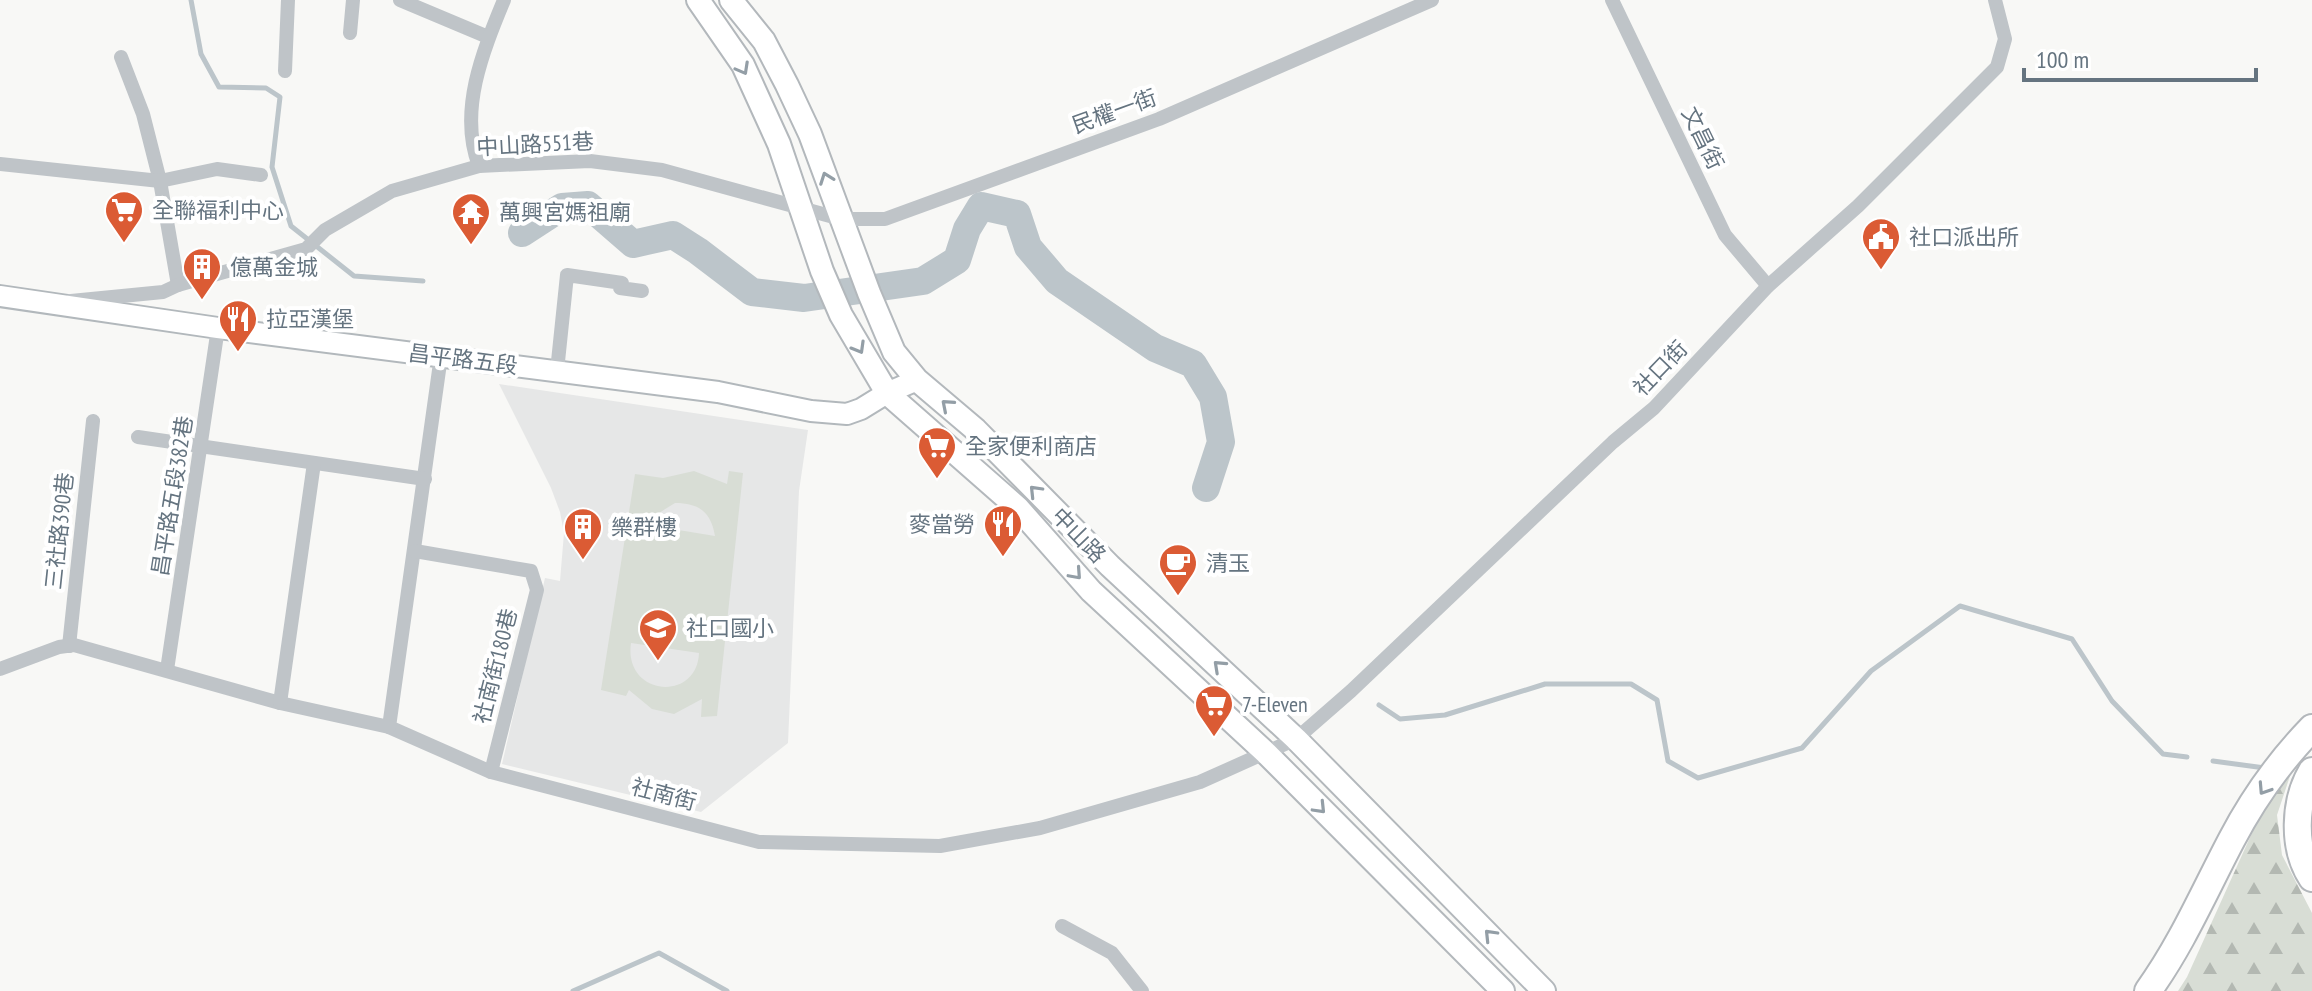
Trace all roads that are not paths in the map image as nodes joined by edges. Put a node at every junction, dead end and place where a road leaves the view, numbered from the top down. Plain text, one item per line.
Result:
1 (288, 0) edge
2 (353, 0) edge
3 (400, 0) edge
4 (504, 0) edge
5 (731, 0) edge
6 (1432, 0) edge
7 (1612, 0) edge
8 (1995, 0) edge
9 (698, 1) edge
10 (350, 33) dead end
11 (488, 37) junction
12 (121, 57) dead end
13 (285, 71) dead end
14 (0, 164) edge
15 (479, 166) junction
16 (261, 175) dead end
17 (160, 181) junction
18 (801, 208) junction
19 (841, 219) junction
20 (178, 285) junction
21 (1768, 286) junction
22 (642, 291) dead end
23 (0, 296) edge
24 (53, 303) junction
25 (218, 328) junction
26 (441, 356) junction
27 (557, 371) junction
28 (917, 380) junction
29 (887, 393) junction
30 (93, 421) dead end
31 (138, 437) dead end
32 (202, 447) junction
33 (314, 463) junction
34 (425, 479) junction
35 (415, 551) junction
36 (69, 646) junction
37 (0, 669) edge
38 (167, 670) junction
39 (280, 703) junction
40 (389, 727) junction
41 (2312, 728) edge
42 (1296, 739) junction
43 (1266, 753) junction
44 (2312, 771) edge
45 (491, 772) junction
46 (2312, 878) edge
47 (1062, 926) dead end
48 (1142, 991) edge
49 (1503, 991) edge
50 (1544, 991) edge
51 (2148, 991) edge

1 - 13 street
2 - 10 street
3 - 11 street
4 - 11 street
19 -> 5 main road, 中山路
6 - 19 street, 民權一街
7 - 21 street, 文昌街
8 - 21 street, 社口街
9 -> 18 main road, 中山路
11 - 15 street
12 - 17 street
14 - 17 street
15 - 18 street, 中山路551巷
15 - 20 street, 中山路551巷
16 - 17 street
17 - 20 street
18 - 19 street, 民權一街
18 -> 29 main road, 中山路
19 - 28 main road, 中山路
20 - 24 street, 中山路551巷
21 - 42 street, 社口街
22 - 27 street
23 - 24 street, 昌平路五段
24 - 25 street, 昌平路五段
25 - 26 street, 昌平路五段
25 - 32 street, 昌平路五段382巷
26 - 27 street, 昌平路五段
26 - 34 street
27 - 29 street, 昌平路五段
28 - 29 street, 昌平路五段
42 -> 28 main road, 中山路
29 -> 43 main road, 中山路
30 - 36 street, 三社路390巷
31 - 32 street
32 - 33 street
32 - 38 street, 昌平路五段382巷
33 - 34 street
33 - 39 street
34 - 35 street
35 - 40 street
35 - 45 street, 社南街180巷
36 - 37 street
36 - 38 street, 社南街
38 - 39 street, 社南街
39 - 40 street, 社南街
40 - 45 street, 社南街
41 -> 51 highway
42 - 43 street, 社南街
50 -> 42 main road, 中山路
43 - 45 street, 社南街
43 -> 49 main road, 中山路
44 - 46 highway
47 - 48 street

